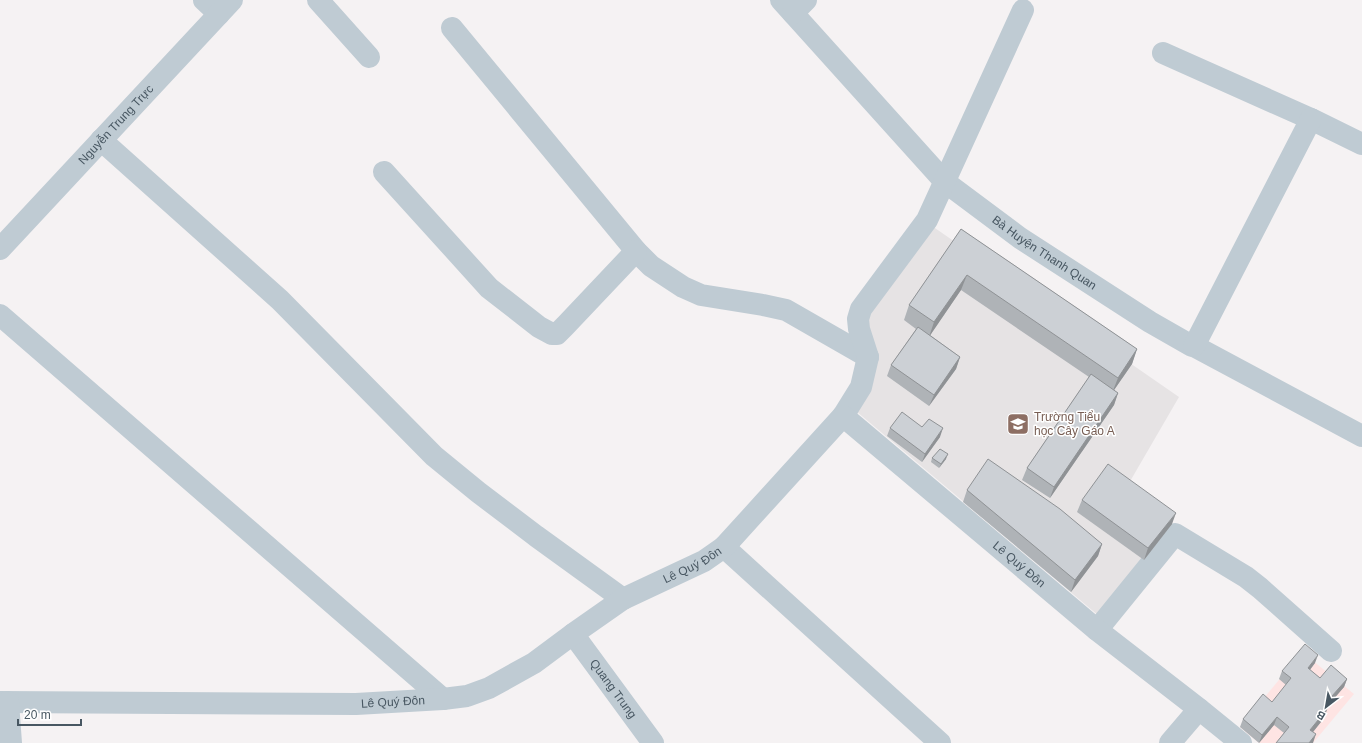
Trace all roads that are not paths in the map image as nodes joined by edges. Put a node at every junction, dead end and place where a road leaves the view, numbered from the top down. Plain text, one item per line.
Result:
1 (318, 0) edge
2 (794, 4) edge
3 (219, 5) edge
4 (1023, 10) dead end
5 (452, 28) dead end
6 (1163, 53) dead end
7 (369, 57) dead end
8 (1311, 119) junction
9 (101, 140) junction
10 (1362, 144) edge
11 (384, 172) dead end
12 (945, 182) junction
13 (0, 249) edge
14 (636, 251) junction
15 (0, 314) edge
16 (1194, 346) junction
17 (868, 357) junction
18 (842, 416) junction
19 (1362, 436) edge
20 (724, 547) junction
21 (623, 599) junction
22 (1097, 630) junction
23 (573, 634) junction
24 (1332, 651) dead end
25 (443, 699) junction
26 (4, 702) edge
27 (1199, 709) junction
28 (11, 743) edge
29 (654, 743) edge
30 (940, 743) edge
31 (1170, 743) edge
32 (1241, 743) edge

1 - 7 street
2 - 12 street, Bà Huyện Thanh Quan
3 - 9 street, Nguyễn Trung Trực
4 - 12 street
5 - 14 street
6 - 8 street
8 - 10 street
8 - 16 street
9 - 13 street, Nguyễn Trung Trực
9 - 21 street
11 - 14 street
12 - 16 street, Bà Huyện Thanh Quan
12 - 17 street
14 - 17 street
15 - 25 street
16 - 19 street, Bà Huyện Thanh Quan
17 - 18 street
18 - 20 street, Lê Quý Đôn
18 - 22 street, Lê Quý Đôn
20 - 21 street, Lê Quý Đôn
20 - 30 street
21 - 23 street, Lê Quý Đôn
22 - 24 street
22 - 27 street, Lê Quý Đôn
23 - 25 street, Lê Quý Đôn
23 - 29 street, Quang Trung
25 - 26 street, Lê Quý Đôn
26 - 28 street
27 - 31 street
27 - 32 street, Lê Quý Đôn

